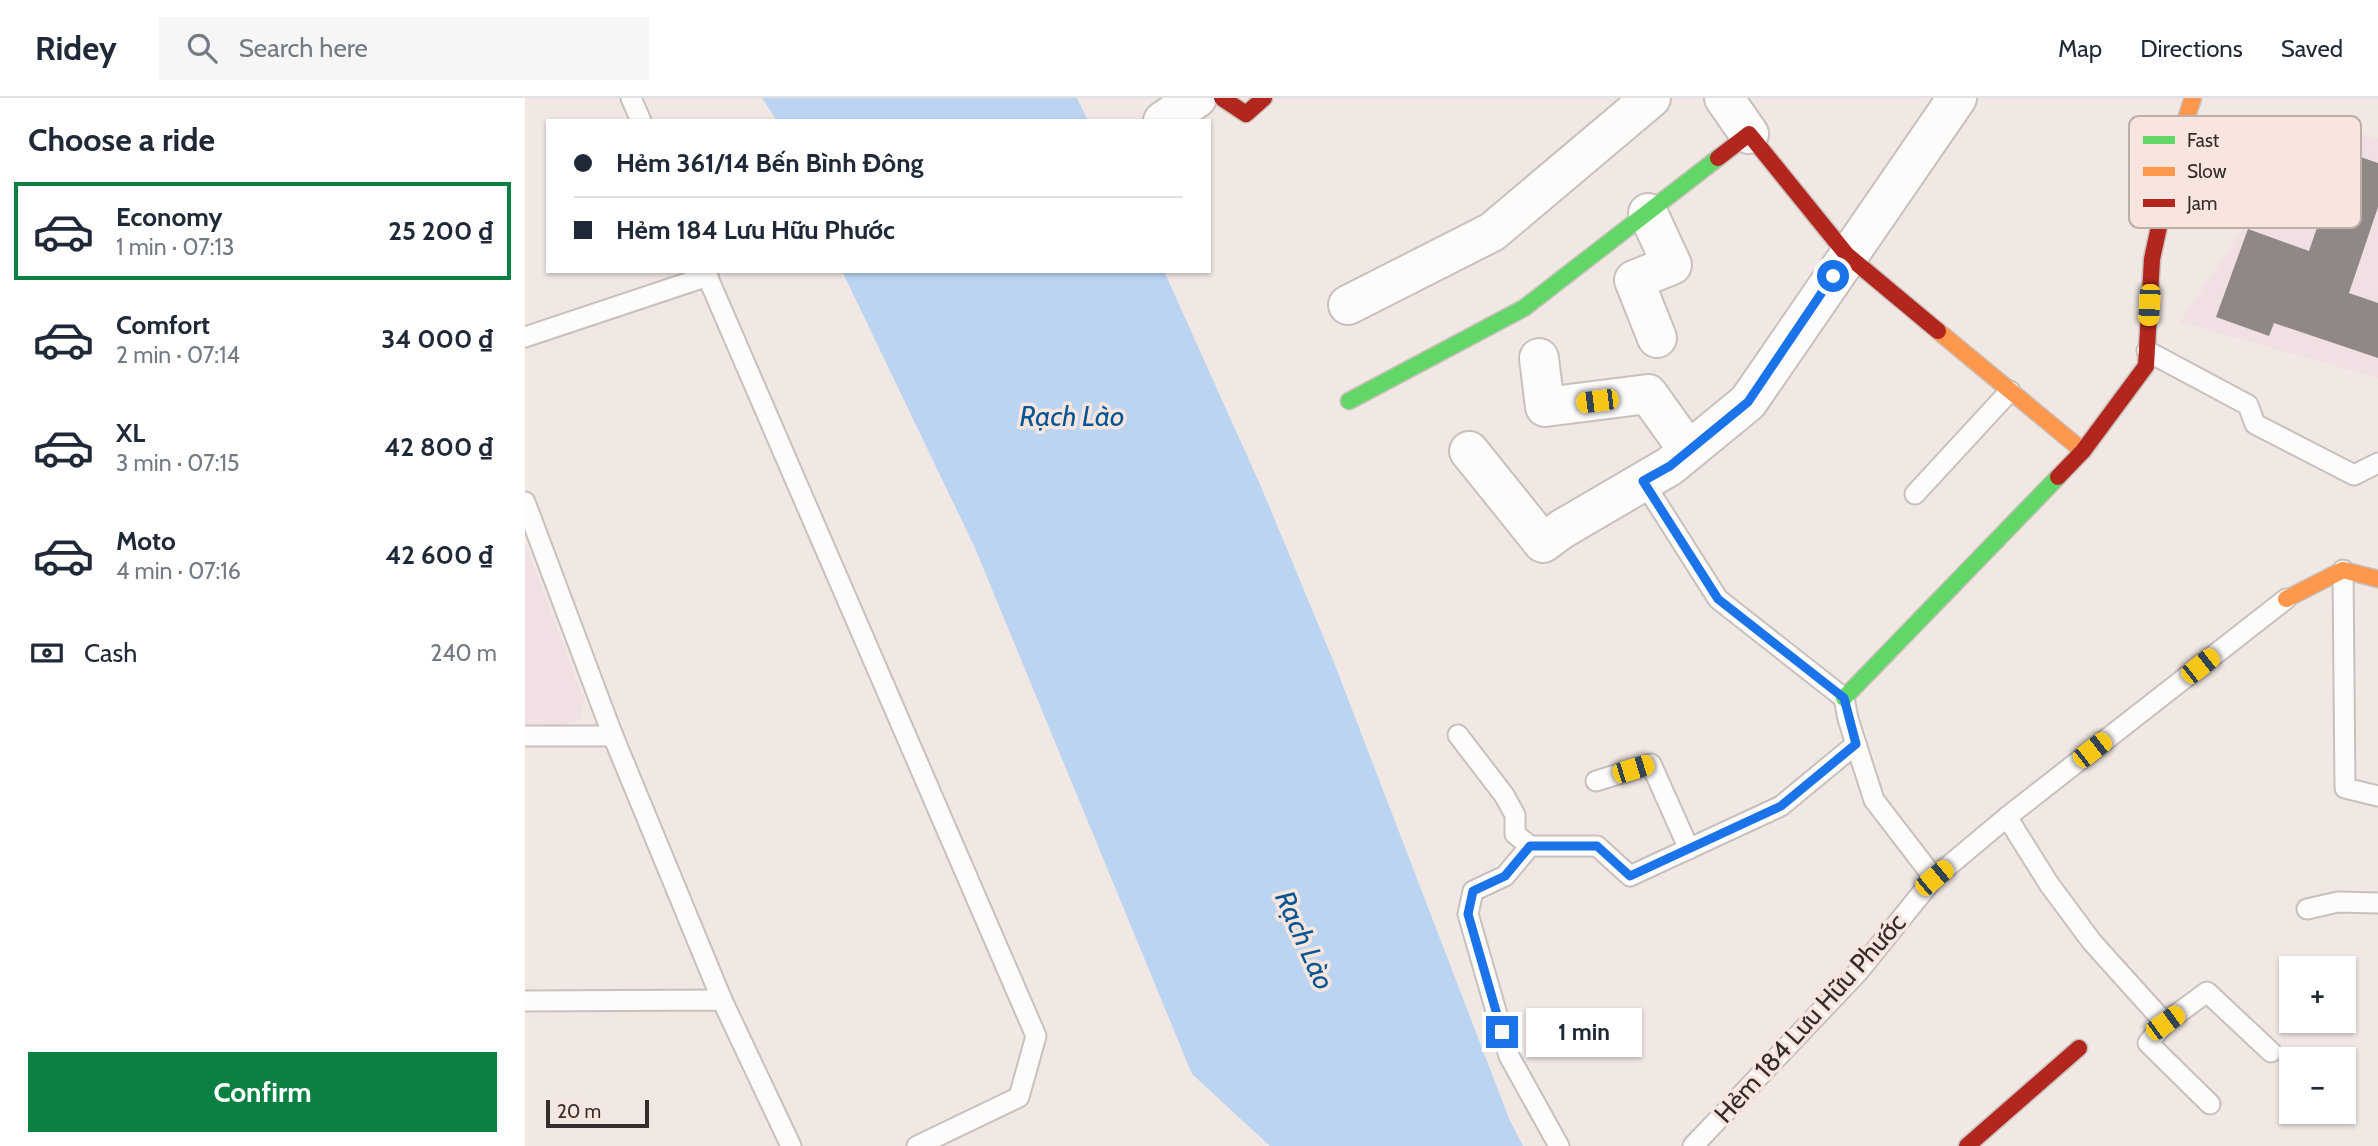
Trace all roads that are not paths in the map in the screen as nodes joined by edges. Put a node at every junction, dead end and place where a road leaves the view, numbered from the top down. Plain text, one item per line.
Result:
1 (631, 98) edge
2 (1197, 98) edge
3 (1222, 98) edge
4 (1264, 98) edge
5 (1651, 98) edge
6 (1724, 98) edge
7 (1957, 98) edge
8 (2193, 98) edge
9 (2187, 116) edge
10 (640, 119) edge
11 (1166, 119) edge
12 (1749, 134) junction
13 (1648, 213) junction
14 (2159, 228) edge
15 (1847, 255) junction
16 (707, 274) edge
17 (1348, 305) dead end
18 (525, 337) edge
19 (1657, 338) dead end
20 (2147, 351) junction
21 (1539, 358) dead end
22 (2010, 391) junction
23 (1349, 401) dead end
24 (1688, 450) junction
25 (1469, 451) dead end
26 (2083, 451) junction
27 (2378, 463) edge
28 (1643, 481) junction
29 (1915, 494) dead end
30 (525, 502) edge
31 (2343, 570) junction
32 (2378, 579) edge
33 (2286, 599) joint
34 (1844, 698) junction
35 (1458, 735) dead end
36 (525, 736) edge
37 (613, 736) junction
38 (1856, 744) junction
39 (1596, 780) dead end
40 (2378, 796) edge
41 (2007, 817) junction
42 (1530, 846) junction
43 (1689, 849) junction
44 (1934, 878) junction
45 (2378, 903) edge
46 (2307, 909) dead end
47 (722, 1000) junction
48 (525, 1001) edge
49 (2165, 1023) junction
50 (2079, 1048) dead end
51 (2271, 1052) dead end
52 (2210, 1104) dead end
53 (791, 1146) edge
54 (917, 1146) edge
55 (1559, 1146) edge
56 (1693, 1146) edge
57 (1967, 1146) edge

1 - 10 lane
2 - 11 street
3 - 4 street
5 - 17 street
6 - 12 street
7 - 15 street
8 - 9 street
12 - 13 street
12 - 15 street
13 - 19 street
13 - 23 street
14 - 20 street
15 - 22 street
15 - 24 street
16 - 18 lane
16 - 54 lane
20 - 26 street
20 - 27 lane
21 - 24 street
22 - 26 street
22 - 29 lane
24 - 28 street
25 - 28 street
26 - 34 street
28 - 34 lane
30 - 37 lane
31 - 32 street
31 - 33 street
31 - 40 lane
33 - 41 lane, Hẻm 184 Lưu Hữu Phước
34 - 38 lane
35 - 42 lane
36 - 37 lane
37 - 47 lane
38 - 43 lane
38 - 44 lane
39 - 43 lane
41 - 44 lane, Hẻm 184 Lưu Hữu Phước
41 - 49 lane
42 - 43 lane
42 - 55 lane
44 - 56 lane, Hẻm 184 Lưu Hữu Phước
45 - 46 lane
47 - 48 lane
47 - 53 lane
49 - 51 lane
49 - 52 lane
50 - 57 street

